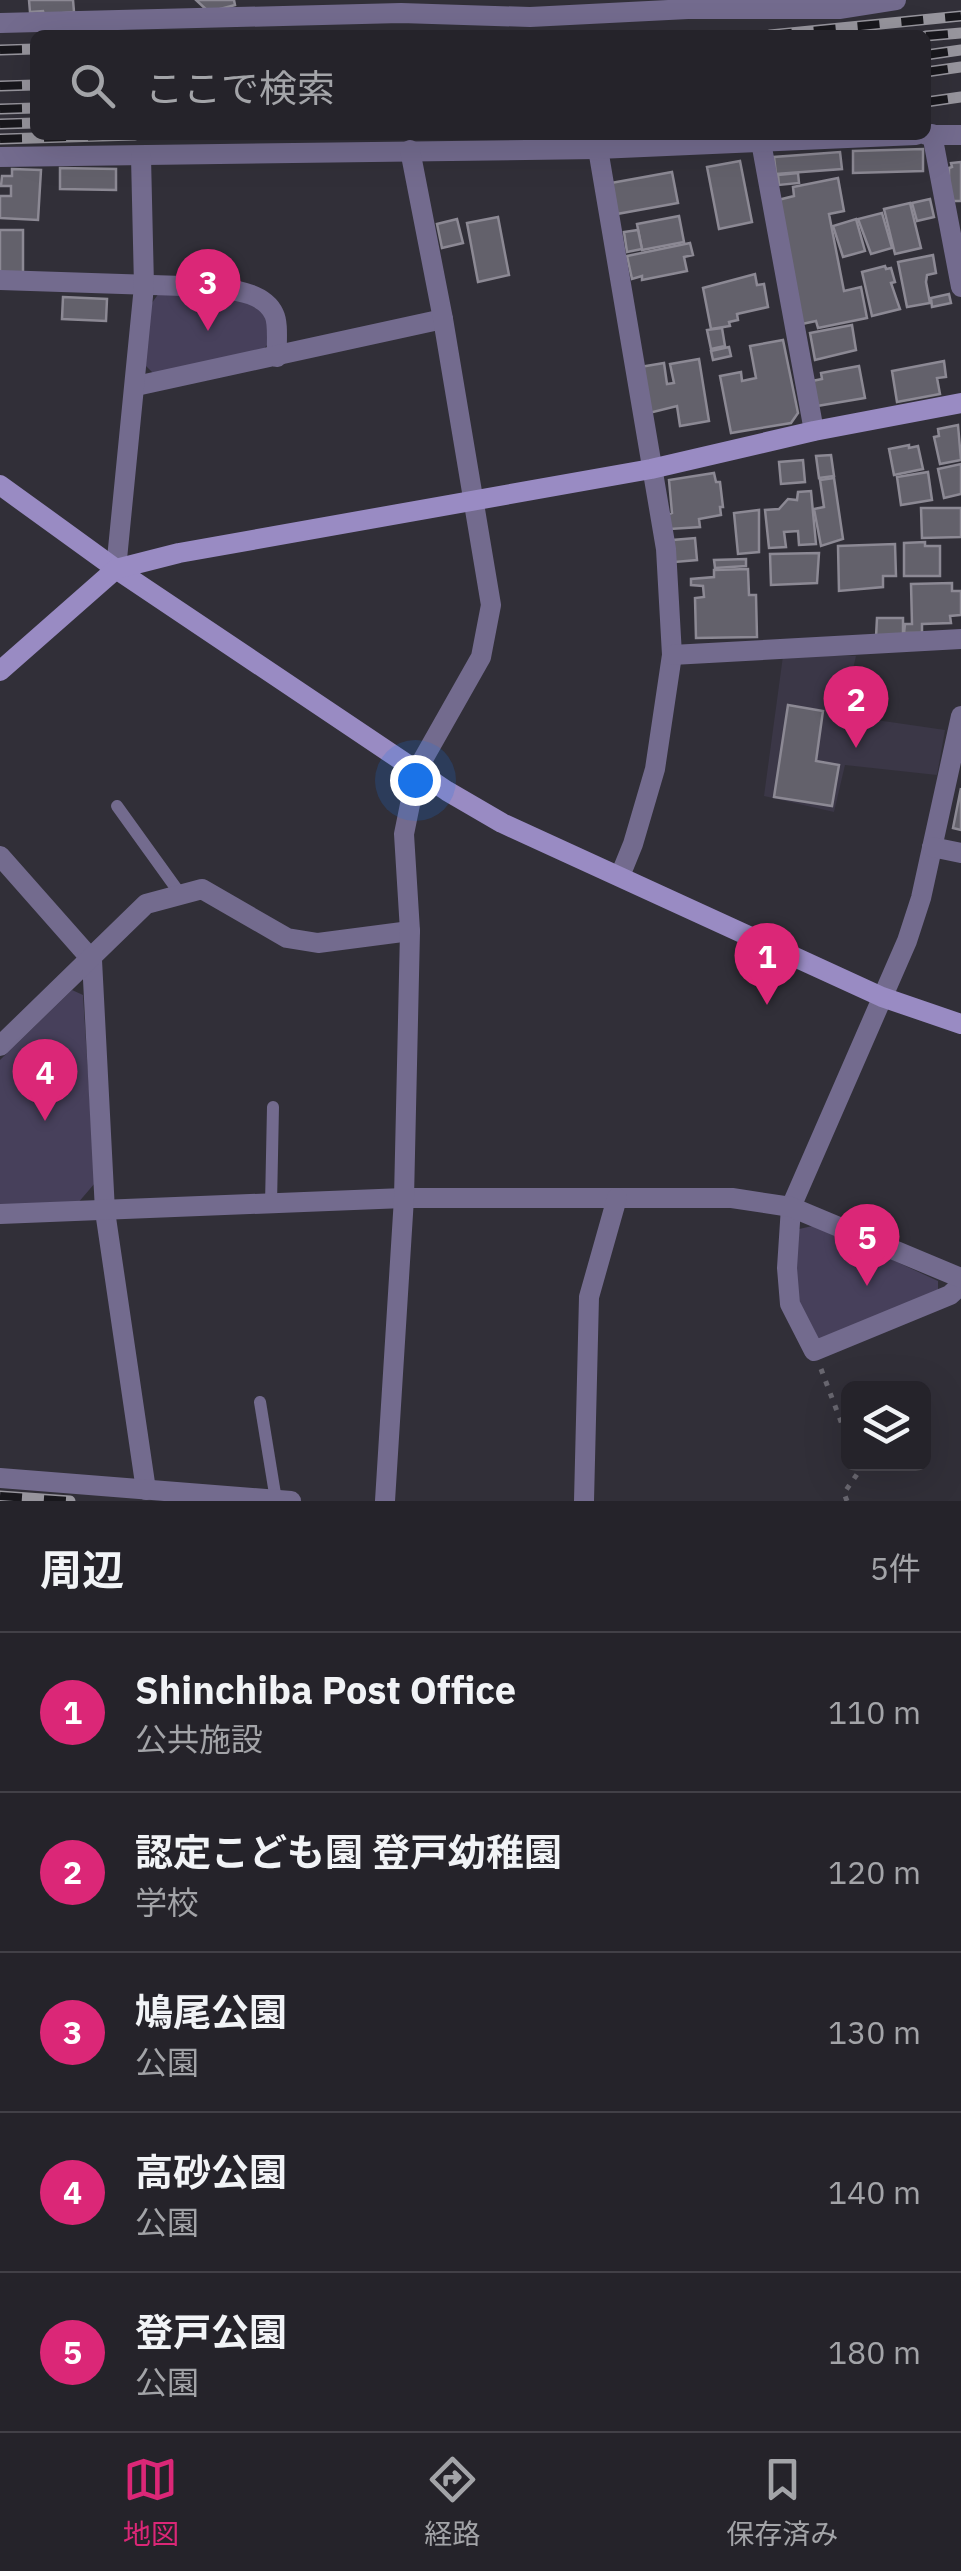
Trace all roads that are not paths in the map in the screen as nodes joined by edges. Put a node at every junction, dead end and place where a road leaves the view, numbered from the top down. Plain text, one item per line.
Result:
1 (896, 0) edge
2 (687, 4) edge
3 (838, 4) edge
4 (399, 7) edge
5 (295, 8) edge
6 (184, 9) edge
7 (527, 9) edge
8 (0, 22) edge
9 (961, 134) edge
10 (931, 135) edge
11 (808, 140) edge
12 (926, 140) edge
13 (761, 142) junction
14 (410, 150) junction
15 (598, 150) junction
16 (0, 157) edge
17 (141, 157) junction
18 (0, 280) edge
19 (144, 286) junction
20 (961, 286) edge
21 (443, 319) junction
22 (277, 357) junction
23 (136, 386) junction
24 (961, 403) edge
25 (814, 431) junction
26 (651, 469) junction
27 (0, 486) edge
28 (472, 501) junction
29 (116, 570) junction
30 (961, 640) edge
31 (672, 656) junction
32 (0, 670) edge
33 (961, 716) edge
34 (417, 770) junction
35 (117, 806) dead end
36 (932, 847) junction
37 (961, 853) edge
38 (0, 856) edge
39 (620, 876) junction
40 (181, 895) junction
41 (410, 931) junction
42 (92, 960) junction
43 (882, 997) junction
44 (961, 1024) edge
45 (0, 1046) edge
46 (273, 1107) dead end
47 (404, 1198) junction
48 (617, 1198) junction
49 (272, 1204) junction
50 (791, 1208) junction
51 (106, 1211) junction
52 (0, 1214) edge
53 (961, 1281) edge
54 (260, 1402) dead end
55 (0, 1478) edge
56 (146, 1490) junction
57 (284, 1500) edge
58 (385, 1501) edge
59 (584, 1501) edge

1 - 3 street
2 - 3 street
2 - 7 street
4 - 5 street
4 - 7 street
5 - 6 street
6 - 8 street
9 - 10 street
11 - 13 street
12 - 20 street
13 - 15 street
13 - 25 street
14 - 15 street
14 - 17 street
14 - 21 street
15 - 26 street
16 - 17 street
17 - 19 street
18 - 19 street
19 - 22 street
19 - 23 street
21 - 22 street
21 - 28 street
22 - 23 street
23 - 29 street
24 - 25 street
25 - 26 street
26 - 28 street
26 - 31 street
27 - 29 street
28 - 29 street
28 - 34 street
29 - 32 street
29 - 34 street
30 - 31 street
31 - 39 street
33 - 36 street
34 - 39 street
34 - 41 street
35 - 40 lane
36 - 37 street
36 - 43 street
38 - 42 street
39 - 43 street
40 - 41 street
40 - 42 street
41 - 47 street
42 - 45 street
42 - 51 street
43 - 44 street
43 - 50 street
46 - 49 lane
47 - 48 street
47 - 49 street
47 - 58 street
48 - 50 street
48 - 59 street
49 - 51 street
50 - 53 street
50 - 53 street
51 - 52 street
51 - 56 street
54 - 57 lane
55 - 56 street
56 - 57 street

